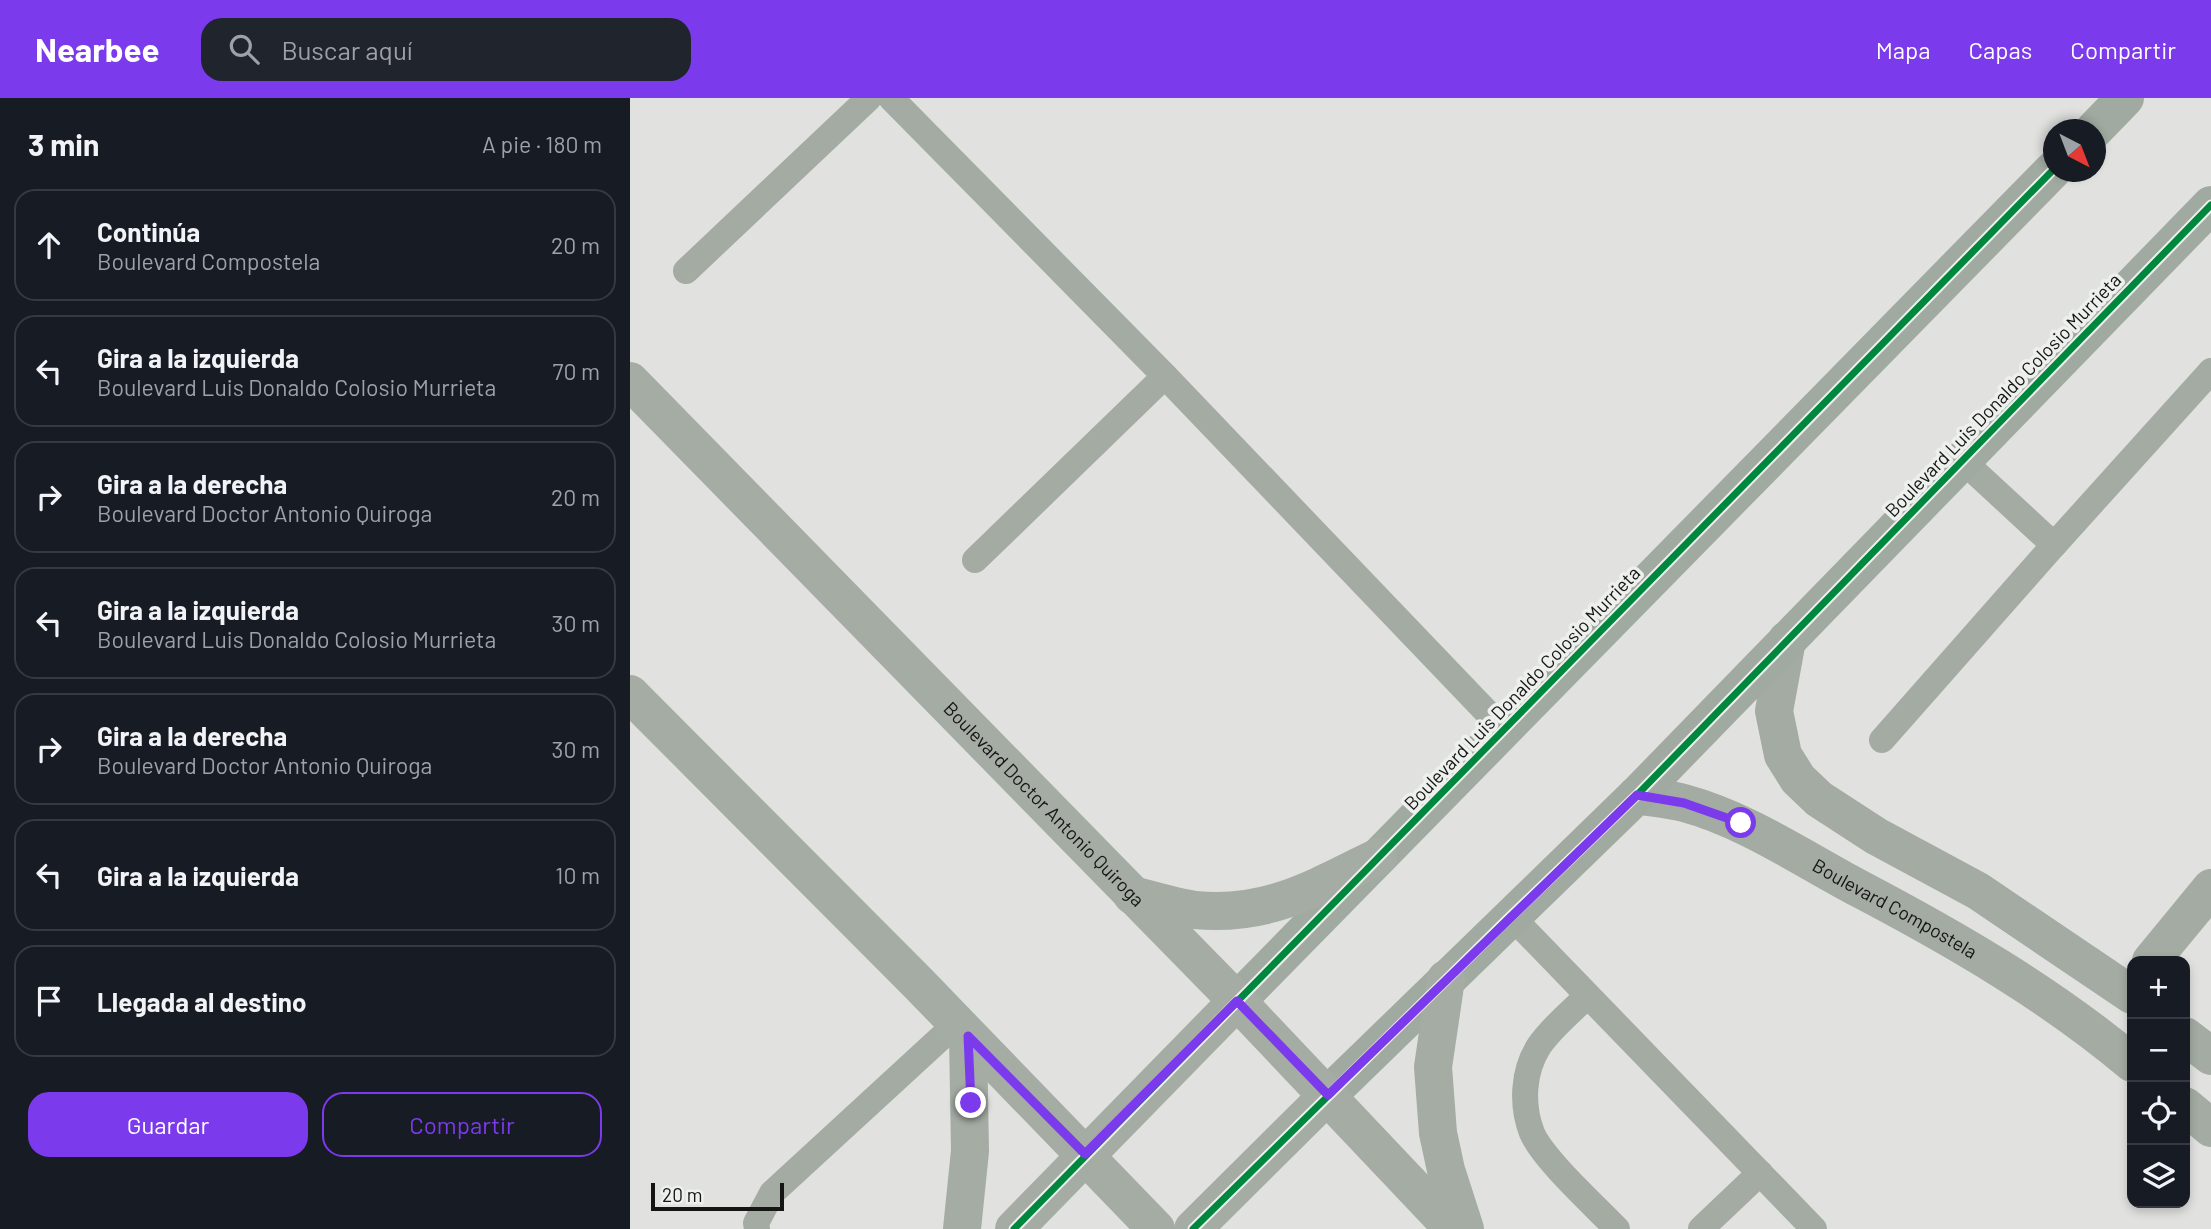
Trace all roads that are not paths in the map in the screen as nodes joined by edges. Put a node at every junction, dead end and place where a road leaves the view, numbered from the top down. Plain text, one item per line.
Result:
1 (869, 98) edge
2 (891, 98) edge
3 (2125, 98) edge
4 (2105, 119) edge
5 (2043, 180) edge
6 (2211, 205) edge
7 (686, 271) dead end
8 (2211, 371) edge
9 (1165, 376) junction
10 (630, 381) edge
11 (1962, 460) junction
12 (2054, 545) junction
13 (975, 560) dead end
14 (1787, 640) junction
15 (630, 694) edge
16 (1503, 729) junction
17 (1882, 740) dead end
18 (1637, 795) junction
19 (1378, 857) junction
20 (1936, 870) junction
21 (2211, 888) edge
22 (1132, 895) junction
23 (1906, 913) junction
24 (1511, 916) junction
25 (2155, 956) edge
26 (1446, 979) junction
27 (2127, 988) edge
28 (2127, 993) edge
29 (1587, 996) junction
30 (1237, 1001) junction
31 (963, 1030) junction
32 (2093, 1030) junction
33 (2190, 1040) edge
34 (2211, 1056) edge
35 (2127, 1059) edge
36 (1328, 1095) junction
37 (2190, 1110) edge
38 (2211, 1128) edge
39 (1085, 1154) junction
40 (1760, 1173) junction
41 (757, 1229) edge
42 (962, 1229) edge
43 (1014, 1229) edge
44 (1156, 1229) edge
45 (1193, 1229) edge
46 (1453, 1229) edge
47 (1465, 1229) edge
48 (1617, 1229) edge
49 (1701, 1229) edge
50 (1814, 1229) edge

1 - 7 lane
2 - 9 lane
3 - 4 main road
5 - 16 main road, Boulevard Luis Donaldo Colosio Murrieta
6 - 11 main road, Boulevard Luis Donaldo Colosio Murrieta
8 - 12 lane
9 - 13 lane
9 - 16 lane
10 - 22 main road, Boulevard Doctor Antonio Quiroga
11 - 12 lane
11 - 14 main road, Boulevard Luis Donaldo Colosio Murrieta
12 - 17 lane
14 - 18 main road, Boulevard Luis Donaldo Colosio Murrieta
14 - 20 street
15 - 31 main road
16 - 19 main road, Boulevard Luis Donaldo Colosio Murrieta
18 - 23 street, Boulevard Compostela
18 - 24 main road, Boulevard Luis Donaldo Colosio Murrieta
19 - 22 main road
19 - 30 main road, Boulevard Luis Donaldo Colosio Murrieta
20 - 23 street
20 - 27 street
21 - 25 street
22 - 30 main road, Boulevard Doctor Antonio Quiroga
23 - 32 street, Boulevard Compostela
24 - 26 main road, Boulevard Luis Donaldo Colosio Murrieta
24 - 29 lane
26 - 36 main road, Boulevard Luis Donaldo Colosio Murrieta
26 - 47 main road
28 - 32 street
29 - 40 lane
29 - 48 lane
30 - 36 main road, Boulevard Doctor Antonio Quiroga
30 - 39 main road, Boulevard Luis Donaldo Colosio Murrieta
31 - 39 main road
31 - 41 lane
31 - 42 main road
32 - 35 street, Boulevard Compostela
33 - 34 street
36 - 45 main road, Boulevard Luis Donaldo Colosio Murrieta
36 - 46 main road, Boulevard Doctor Antonio Quiroga
37 - 38 street
39 - 43 main road, Boulevard Luis Donaldo Colosio Murrieta
39 - 44 main road
40 - 49 lane
40 - 50 lane

